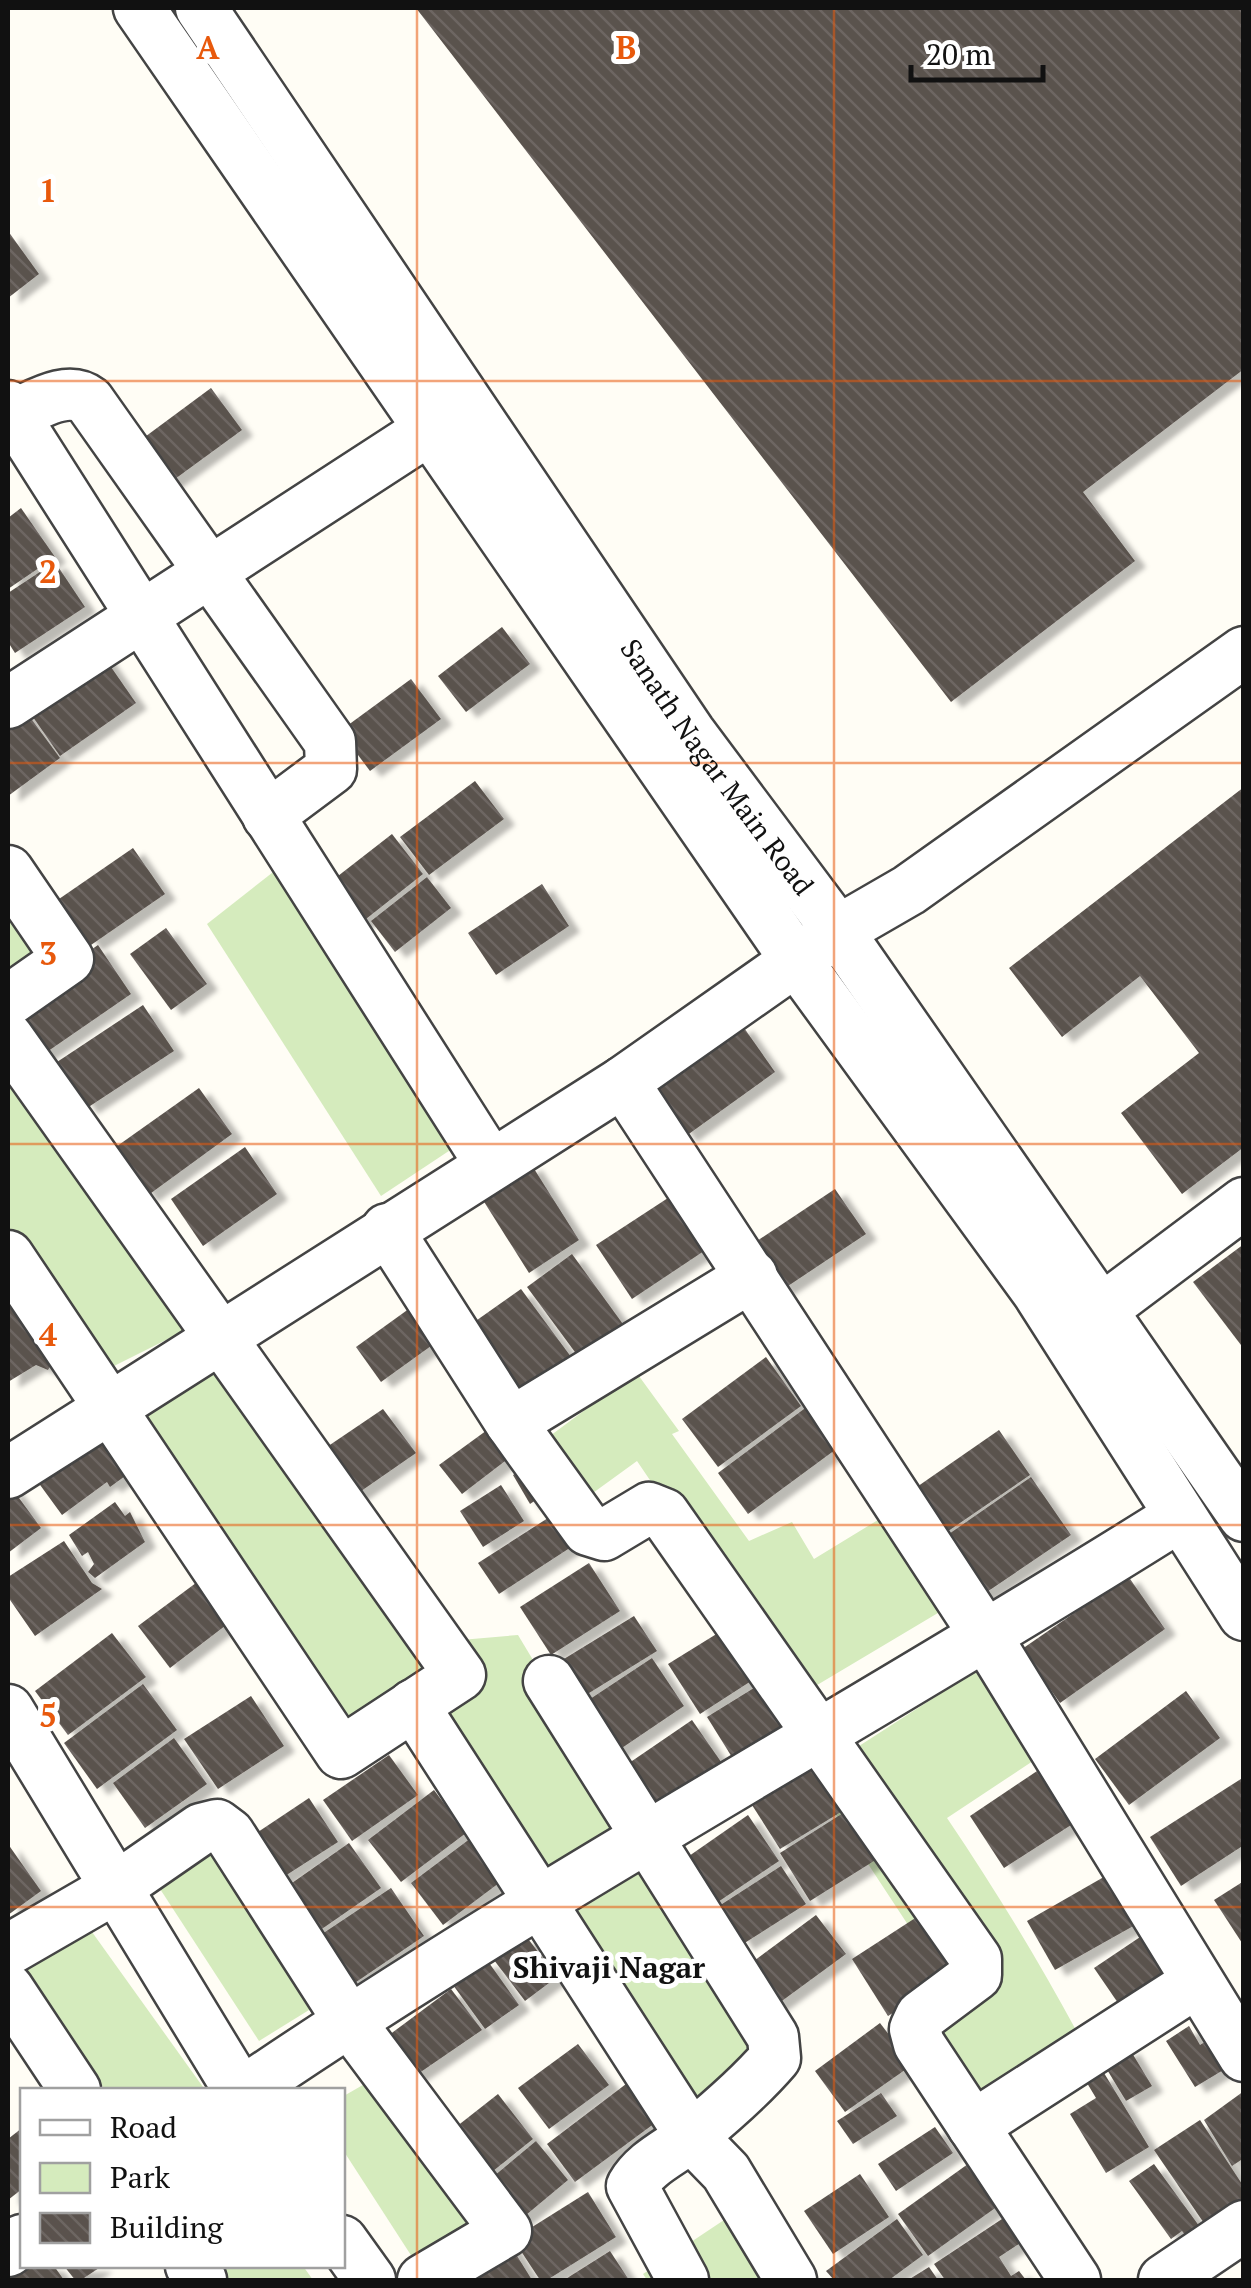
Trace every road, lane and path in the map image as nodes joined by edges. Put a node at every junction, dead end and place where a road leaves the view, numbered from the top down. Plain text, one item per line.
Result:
1 (139, 8) edge
2 (200, 8) edge
3 (10, 410) edge
4 (427, 432) junction
5 (212, 569) junction
6 (138, 616) junction
7 (1244, 652) edge
8 (8, 703) edge
9 (268, 816) junction
10 (8, 870) edge
11 (838, 931) junction
12 (798, 963) junction
13 (8, 1001) edge
14 (10, 1048) edge
15 (622, 1082) junction
16 (491, 1165) junction
17 (1244, 1202) edge
18 (387, 1229) junction
19 (8, 1256) edge
20 (752, 1276) junction
21 (1100, 1311) junction
22 (223, 1336) junction
23 (111, 1409) junction
24 (512, 1424) junction
25 (8, 1473) edge
26 (1244, 1516) edge
27 (1178, 1517) junction
28 (1244, 1615) edge
29 (987, 1638) junction
30 (550, 1681) dead end
31 (413, 1705) junction
32 (8, 1710) edge
33 (818, 1735) junction
34 (646, 1836) junction
35 (117, 1887) junction
36 (539, 1902) junction
37 (8, 1950) edge
38 (1198, 1982) junction
39 (8, 1988) edge
40 (349, 2021) junction
41 (1244, 2056) edge
42 (73, 2088) edge
43 (242, 2088) edge
44 (246, 2088) edge
45 (973, 2126) junction
46 (691, 2136) junction
47 (1244, 2226) edge
48 (345, 2245) edge
49 (1172, 2278) edge
50 (370, 2280) edge
51 (423, 2280) edge
52 (683, 2280) edge
53 (791, 2280) edge
54 (1075, 2280) edge

1 - 4 street
2 - 11 street, Sanath Nagar Main Road
3 - 5 street
3 - 6 street
4 - 5 street
4 - 12 street
5 - 6 street
5 - 9 street
6 - 8 street
6 - 9 street
7 - 11 street
9 - 16 street
10 - 13 street
11 - 12 street
11 - 21 street, Sanath Nagar Main Road
12 - 15 street
12 - 27 street
14 - 22 street
15 - 16 street
15 - 20 street
16 - 18 street
17 - 21 street
18 - 22 street
18 - 24 street
19 - 23 street
20 - 24 street
20 - 29 street
21 - 26 street, Sanath Nagar Main Road
22 - 23 street
22 - 31 street
23 - 25 street
23 - 31 street
24 - 33 street
27 - 28 street
27 - 29 street
29 - 33 street
29 - 38 street
30 - 34 street
31 - 36 street
32 - 35 street
33 - 34 street
33 - 45 street
34 - 36 street
34 - 46 street
35 - 37 street
35 - 40 street
35 - 43 street
36 - 40 street
36 - 46 street
38 - 41 street
38 - 45 street
39 - 42 street
40 - 44 street
40 - 51 street
45 - 54 street
46 - 52 street
46 - 53 street
47 - 49 street
48 - 50 street

